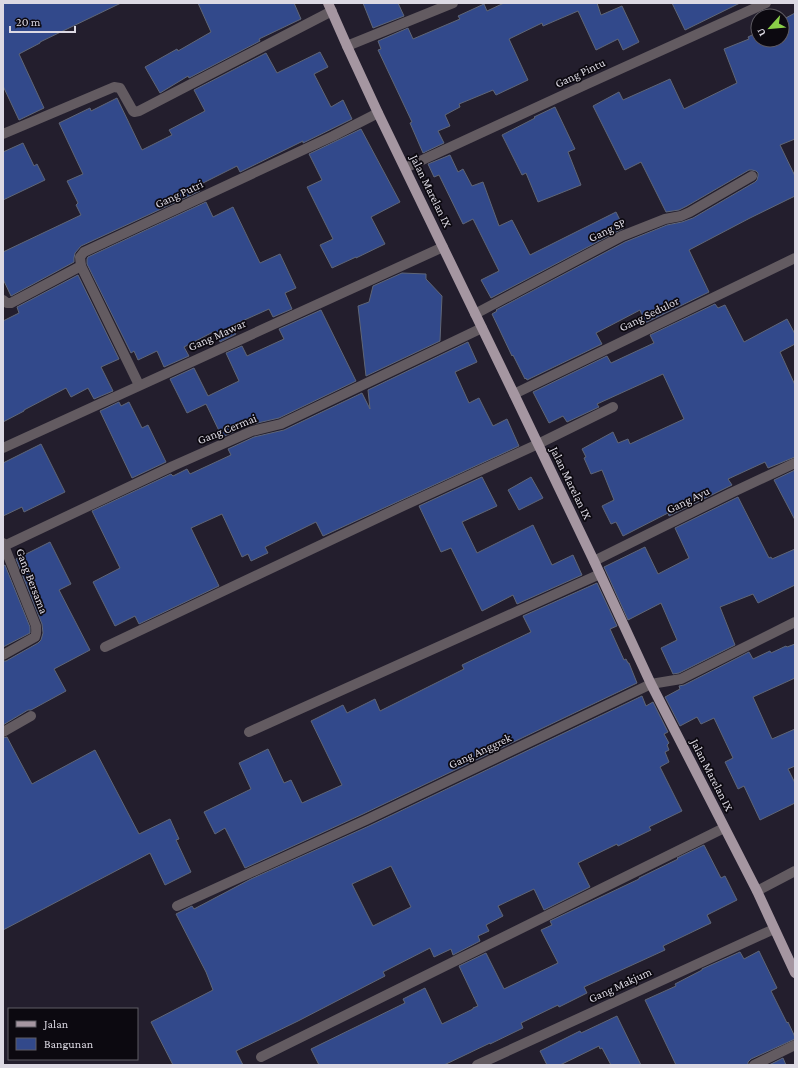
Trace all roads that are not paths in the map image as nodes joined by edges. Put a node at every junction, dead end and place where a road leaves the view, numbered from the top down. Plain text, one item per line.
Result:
1 (453, 3) edge
2 (766, 3) edge
3 (330, 7) edge
4 (347, 46) junction
5 (378, 113) junction
6 (3, 134) edge
7 (405, 168) junction
8 (752, 176) dead end
9 (443, 247) junction
10 (795, 258) edge
11 (81, 266) junction
12 (3, 300) edge
13 (475, 314) junction
14 (482, 328) junction
15 (139, 385) junction
16 (514, 394) junction
17 (613, 407) dead end
18 (538, 444) junction
19 (3, 448) edge
20 (795, 463) edge
21 (4, 544) edge
22 (594, 561) junction
23 (600, 574) junction
24 (795, 622) edge
25 (105, 647) dead end
26 (3, 655) edge
27 (652, 684) junction
28 (32, 716) dead end
29 (3, 732) edge
30 (249, 732) dead end
31 (724, 828) junction
32 (795, 871) edge
33 (757, 891) junction
34 (177, 906) dead end
35 (774, 928) junction
36 (795, 973) edge
37 (795, 1045) edge
38 (261, 1057) dead end
39 (477, 1065) edge
40 (754, 1065) edge

1 - 4 street
2 - 7 street, Gang Pintu
3 - 4 main road, Jalan Marelan IX
3 - 6 street
4 - 5 main road, Jalan Marelan IX
5 - 7 main road, Jalan Marelan IX
5 - 11 street, Gang Putri
7 - 9 main road, Jalan Marelan IX
8 - 13 street, Gang SP
9 - 13 main road, Jalan Marelan IX
9 - 15 street, Gang Mawar
10 - 16 street, Gang Sedulor
11 - 12 street
11 - 15 street
13 - 14 main road, Jalan Marelan IX
14 - 16 main road, Jalan Marelan IX
14 - 21 street, Gang Cermai
15 - 19 street, Gang Mawar
16 - 18 main road, Jalan Marelan IX
17 - 18 street
18 - 22 main road, Jalan Marelan IX
18 - 25 street
20 - 22 street, Gang Ayu
21 - 26 street, Gang Bersama
22 - 23 main road, Jalan Marelan IX
23 - 27 main road, Jalan Marelan IX
23 - 30 street
24 - 27 street, Gang Anggrek
27 - 31 main road, Jalan Marelan IX
27 - 34 street, Gang Anggrek
28 - 29 street
31 - 33 main road, Jalan Marelan IX
31 - 38 street
32 - 33 street
33 - 35 main road, Jalan Marelan IX
35 - 36 main road, Jalan Marelan IX
35 - 39 street, Gang Makjum
37 - 40 street

